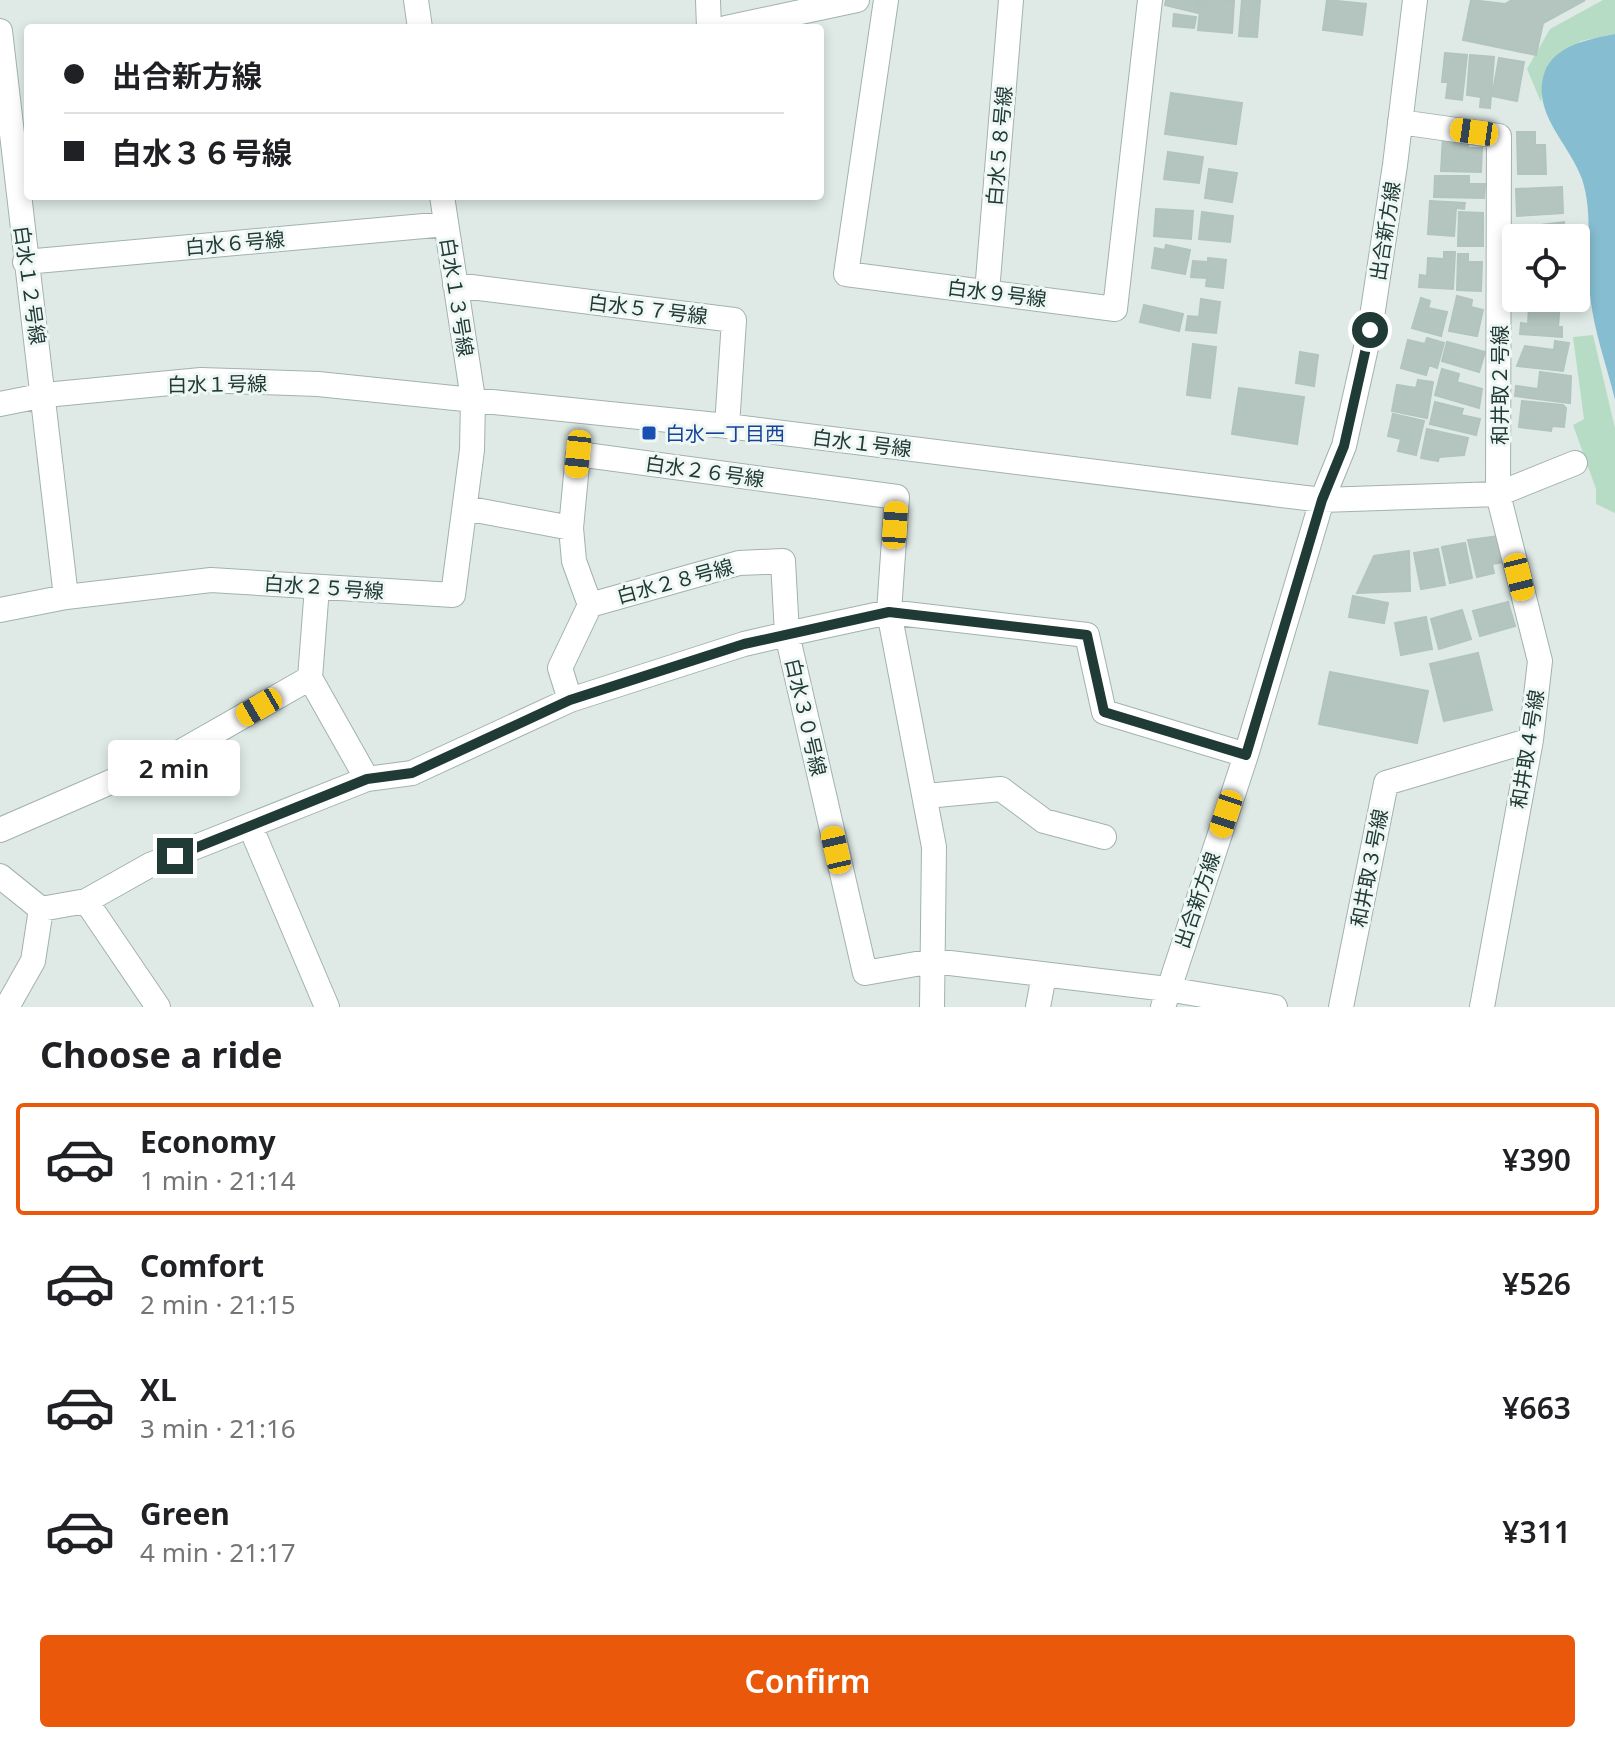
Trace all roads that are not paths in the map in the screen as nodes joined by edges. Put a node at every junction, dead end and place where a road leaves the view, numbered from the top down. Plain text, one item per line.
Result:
1 (416, 0) edge
2 (708, 0) edge
3 (857, 0) edge
4 (886, 0) edge
5 (1011, 0) edge
6 (1150, 0) edge
7 (1415, 0) edge
8 (419, 24) edge
9 (709, 24) edge
10 (745, 24) edge
11 (0, 31) edge
12 (4, 94) edge
13 (1400, 122) junction
14 (443, 200) edge
15 (446, 224) junction
16 (25, 262) junction
17 (455, 285) junction
18 (987, 292) junction
19 (45, 395) junction
20 (473, 399) junction
21 (0, 404) edge
22 (727, 426) junction
23 (1575, 463) dead end
24 (1498, 494) junction
25 (1322, 500) junction
26 (465, 508) junction
27 (571, 528) junction
28 (317, 587) junction
29 (66, 597) junction
30 (590, 605) junction
31 (0, 610) edge
32 (889, 612) junction
33 (787, 634) junction
34 (310, 678) junction
35 (570, 700) junction
36 (1531, 740) junction
37 (1246, 755) junction
38 (367, 779) junction
39 (926, 796) junction
40 (251, 828) junction
41 (0, 830) edge
42 (1104, 837) dead end
43 (0, 876) edge
44 (86, 901) junction
45 (41, 909) junction
46 (933, 961) junction
47 (1044, 975) junction
48 (1165, 998) edge
49 (7, 1007) edge
50 (158, 1007) edge
51 (327, 1007) edge
52 (932, 1007) edge
53 (1038, 1007) edge
54 (1275, 1007) edge
55 (1341, 1007) edge
56 (1482, 1007) edge

1 - 8 street
2 - 9 street
3 - 10 street
4 - 18 street, 白水９号線
5 - 18 street, 白水５８号線
6 - 18 street, 白水９号線
7 - 13 street, 出合新方線
11 - 12 street, 白水１２号線
12 - 16 street, 白水１２号線
13 - 24 street, 和井取２号線
13 - 25 street, 出合新方線
14 - 15 street, 白水１３号線
15 - 16 street, 白水６号線
15 - 17 street, 白水１３号線
16 - 19 street, 白水１２号線
17 - 20 street, 白水１３号線
17 - 22 street, 白水５７号線
19 - 20 street, 白水１号線
19 - 21 street, 白水１号線
19 - 29 street, 白水１２号線
20 - 22 street, 白水１号線
20 - 26 street, 白水２５号線
22 - 25 street, 白水１号線
23 - 24 street, 白水１号線
24 - 25 street, 白水１号線
24 - 36 street, 和井取４号線
25 - 37 street, 出合新方線
26 - 27 street
26 - 28 street, 白水２５号線
27 - 30 street
27 - 32 street, 白水２６号線
28 - 29 street, 白水２５号線
28 - 34 street
29 - 31 street, 白水２５号線
30 - 33 street, 白水２８号線
30 - 35 street
32 - 33 street, 白水３０号線
32 - 37 street, 白水３０号線
32 - 39 street
33 - 35 street
33 - 46 street, 白水３０号線
34 - 38 street
34 - 41 street
35 - 38 street
36 - 55 street, 和井取３号線
36 - 56 street, 和井取４号線
37 - 48 street, 出合新方線
38 - 40 street
39 - 42 street
39 - 46 street
40 - 44 street
40 - 51 street
43 - 45 street
44 - 45 street
44 - 50 street
45 - 49 street
46 - 47 street, 白水３０号線
46 - 52 street
47 - 48 street, 白水３０号線
47 - 53 street
48 - 54 street, 白水３０号線

